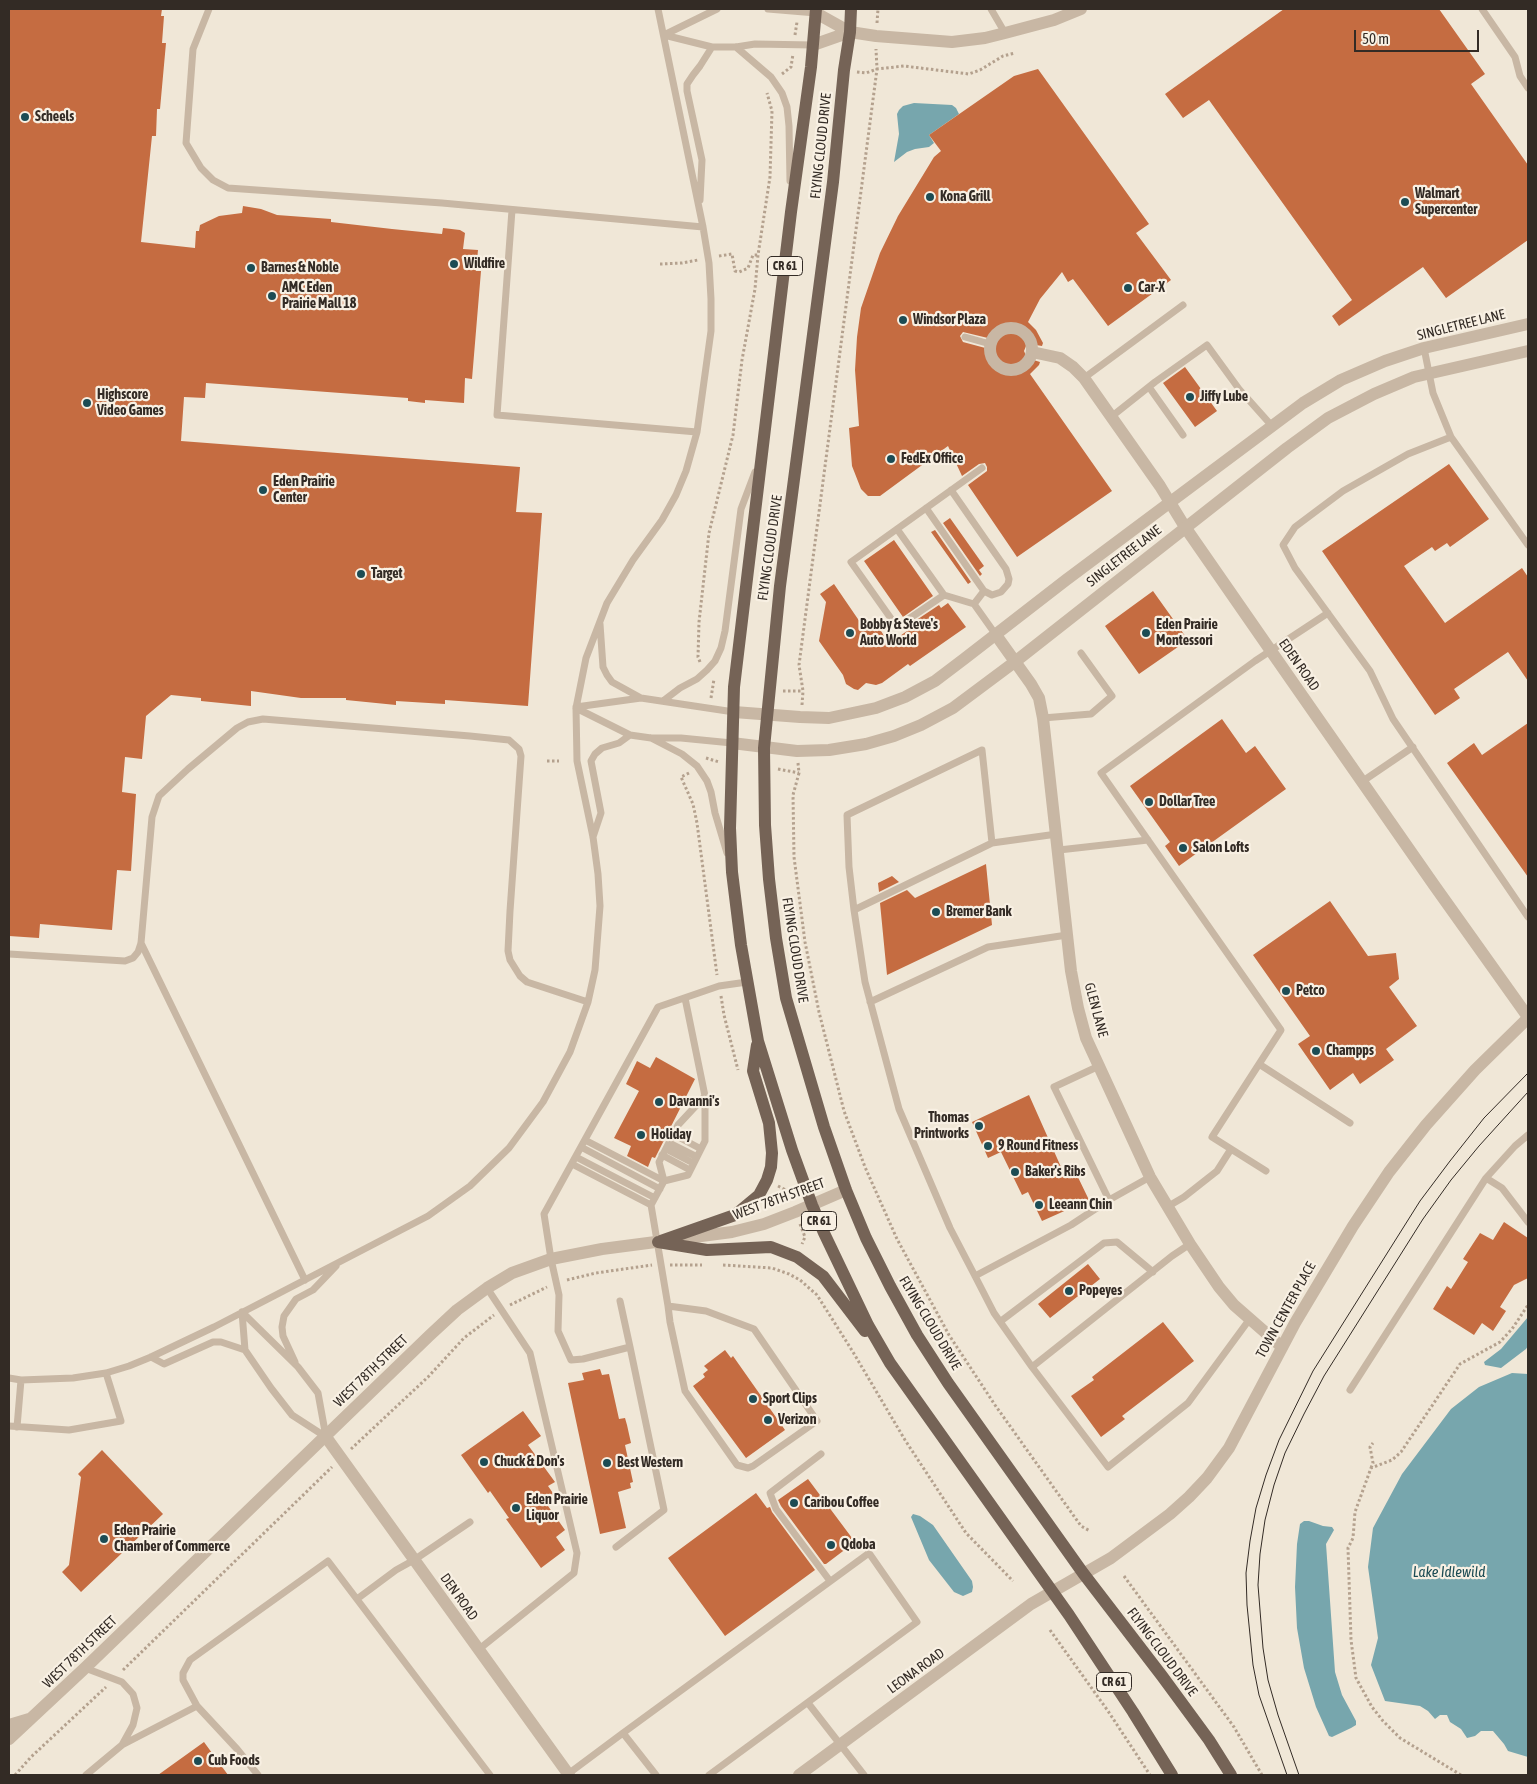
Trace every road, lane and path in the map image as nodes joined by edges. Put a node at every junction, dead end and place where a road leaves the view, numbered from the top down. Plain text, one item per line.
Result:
1 (209, 9) edge
2 (658, 9) edge
3 (717, 9) edge
4 (768, 9) edge
5 (851, 9) edge
6 (878, 9) edge
7 (991, 9) edge
8 (1081, 9) edge
9 (1482, 9) edge
10 (816, 11) edge
11 (850, 32) junction
12 (1005, 33) junction
13 (664, 35) junction
14 (876, 36) junction
15 (813, 45) junction
16 (712, 46) junction
17 (736, 48) junction
18 (1014, 53) dead end
19 (877, 68) junction
20 (1528, 88) edge
21 (512, 210) junction
22 (700, 210) junction
23 (791, 212) junction
24 (703, 226) junction
25 (1183, 305) dead end
26 (1528, 324) edge
27 (965, 338) dead end
28 (990, 344) junction
29 (1424, 348) junction
30 (1528, 351) edge
31 (1032, 352) junction
32 (1429, 373) junction
33 (1084, 378) junction
34 (1149, 387) junction
35 (1111, 417) junction
36 (1272, 426) junction
37 (697, 432) junction
38 (1184, 436) dead end
39 (1451, 437) junction
40 (762, 455) junction
41 (982, 468) dead end
42 (951, 490) junction
43 (1170, 502) junction
44 (926, 508) junction
45 (1185, 527) junction
46 (897, 529) junction
47 (1528, 545) edge
48 (984, 591) junction
49 (944, 595) junction
50 (974, 604) junction
51 (1328, 613) junction
52 (600, 622) junction
53 (996, 635) junction
54 (1270, 651) junction
55 (1081, 653) dead end
56 (1016, 661) junction
57 (642, 698) junction
58 (663, 701) junction
59 (576, 708) junction
60 (734, 712) junction
61 (767, 715) junction
62 (800, 717) junction
63 (1043, 718) junction
64 (630, 735) junction
65 (651, 738) junction
66 (732, 743) junction
67 (1413, 747) junction
68 (764, 748) junction
69 (797, 751) junction
70 (547, 761) dead end
71 (559, 761) dead end
72 (1363, 782) junction
73 (1057, 834) junction
74 (593, 837) junction
75 (1148, 840) junction
76 (992, 843) junction
77 (1059, 850) junction
78 (732, 872) junction
79 (854, 910) junction
80 (1528, 917) edge
81 (1067, 935) junction
82 (141, 943) junction
83 (9, 954) edge
84 (747, 982) junction
85 (685, 998) junction
86 (588, 1002) junction
87 (870, 1002) junction
88 (1528, 1018) edge
89 (758, 1041) junction
90 (1259, 1064) junction
91 (1099, 1066) junction
92 (705, 1096) junction
93 (1350, 1124) dead end
94 (673, 1134) junction
95 (1528, 1135) edge
96 (585, 1140) junction
97 (581, 1147) junction
98 (666, 1149) junction
99 (701, 1149) junction
100 (1231, 1149) junction
101 (576, 1157) junction
102 (693, 1163) junction
103 (572, 1164) junction
104 (1266, 1172) dead end
105 (1150, 1177) junction
106 (1486, 1178) junction
107 (664, 1181) junction
108 (660, 1189) junction
109 (846, 1190) junction
110 (655, 1198) junction
111 (1109, 1200) junction
112 (651, 1205) junction
113 (812, 1205) junction
114 (1167, 1207) junction
115 (1528, 1222) edge
116 (658, 1242) junction
117 (1190, 1244) junction
118 (551, 1259) junction
119 (340, 1262) junction
120 (662, 1264) junction
121 (706, 1265) dead end
122 (716, 1265) dead end
123 (1153, 1272) junction
124 (975, 1276) junction
125 (305, 1280) junction
126 (557, 1283) junction
127 (487, 1288) junction
128 (620, 1300) dead end
129 (1528, 1305) edge
130 (668, 1306) junction
131 (502, 1310) junction
132 (242, 1312) junction
133 (1249, 1320) junction
134 (1000, 1321) junction
135 (630, 1346) junction
136 (1282, 1347) junction
137 (245, 1350) junction
138 (151, 1357) junction
139 (890, 1363) junction
140 (298, 1367) junction
141 (1032, 1367) junction
142 (106, 1373) junction
143 (9, 1378) edge
144 (21, 1380) junction
145 (1350, 1390) dead end
146 (9, 1426) edge
147 (17, 1427) junction
148 (326, 1437) junction
149 (1373, 1443) dead end
150 (821, 1454) dead end
151 (340, 1458) junction
152 (1372, 1468) junction
153 (470, 1522) dead end
154 (1090, 1531) dead end
155 (616, 1547) dead end
156 (414, 1560) junction
157 (1083, 1574) junction
158 (1124, 1576) dead end
159 (830, 1581) junction
160 (1013, 1581) dead end
161 (1052, 1591) junction
162 (357, 1599) junction
163 (1050, 1630) dead end
164 (478, 1650) junction
165 (85, 1668) junction
166 (114, 1679) junction
167 (808, 1703) junction
168 (196, 1706) junction
169 (31, 1718) junction
170 (9, 1725) edge
171 (623, 1734) junction
172 (9, 1739) edge
173 (122, 1745) junction
174 (840, 1745) junction
175 (16, 1775) edge
176 (86, 1775) edge
177 (258, 1775) edge
178 (490, 1775) edge
179 (568, 1775) edge
180 (656, 1775) edge
181 (709, 1775) edge
182 (799, 1775) edge
183 (864, 1775) edge
184 (1150, 1775) edge
185 (1172, 1775) edge
186 (1231, 1775) edge
187 (1262, 1775) edge
188 (1461, 1775) edge

1 - 21 lane
2 - 13 lane
3 - 13 lane
4 - 10 lane
5 - 11 main road, FLYING CLOUD DRIVE / CR 61
6 - 14 path
7 - 12 lane
8 - 12 street
9 - 20 lane
10 - 11 street
10 - 15 main road, FLYING CLOUD DRIVE / CR 61
11 - 14 street
11 - 15 street
11 - 61 main road, FLYING CLOUD DRIVE / CR 61
12 - 14 street
13 - 16 lane
13 - 22 lane
14 - 19 path
15 - 17 lane
15 - 23 main road, FLYING CLOUD DRIVE / CR 61
16 - 17 lane
16 - 22 lane
17 - 23 lane
18 - 19 path
19 - 62 path
21 - 24 lane
21 - 37 lane
22 - 24 lane
23 - 40 main road, FLYING CLOUD DRIVE / CR 61
24 - 37 lane
25 - 33 lane
26 - 29 street, SINGLETREE LANE
27 - 28 lane
28 - 31 street
28 - 31 street
29 - 32 lane
29 - 36 street, SINGLETREE LANE
30 - 32 street, SINGLETREE LANE
31 - 33 street, EDEN ROAD
32 - 39 lane
32 - 45 street, SINGLETREE LANE
33 - 35 street, EDEN ROAD
34 - 35 lane
34 - 36 lane
34 - 38 lane
35 - 43 street, EDEN ROAD
36 - 43 street, SINGLETREE LANE
37 - 52 lane
39 - 47 lane
39 - 51 lane
40 - 58 lane
40 - 60 main road, FLYING CLOUD DRIVE / CR 61
41 - 42 lane
42 - 44 lane
42 - 48 lane
43 - 45 street, EDEN ROAD
43 - 53 street, SINGLETREE LANE
44 - 46 lane
44 - 48 lane
45 - 54 street, EDEN ROAD
45 - 56 street, SINGLETREE LANE
46 - 49 lane
46 - 49 lane
48 - 50 lane
49 - 50 lane
50 - 53 lane
51 - 54 lane
51 - 67 lane
52 - 57 lane
52 - 59 lane
53 - 56 street, GLEN LANE
53 - 62 street, SINGLETREE LANE
54 - 72 street, EDEN ROAD
54 - 75 lane
55 - 63 lane
56 - 63 street, GLEN LANE
56 - 69 street, SINGLETREE LANE
57 - 58 lane
57 - 59 lane
58 - 60 lane
59 - 64 lane
59 - 74 lane
60 - 61 street, SINGLETREE LANE
60 - 66 main road, FLYING CLOUD DRIVE / CR 61
61 - 62 street, SINGLETREE LANE
61 - 68 main road, FLYING CLOUD DRIVE / CR 61
63 - 73 street, GLEN LANE
64 - 65 lane
64 - 74 lane
65 - 66 lane
65 - 78 lane
66 - 68 street, SINGLETREE LANE
66 - 78 main road, FLYING CLOUD DRIVE / CR 61
67 - 72 lane
67 - 80 lane
68 - 69 street, SINGLETREE LANE
68 - 109 main road, FLYING CLOUD DRIVE / CR 61
69 - 154 path
70 - 71 path
72 - 88 street, EDEN ROAD
73 - 76 lane
73 - 77 street, GLEN LANE
74 - 86 lane
75 - 77 lane
75 - 90 lane
76 - 79 lane
76 - 79 lane
77 - 81 street, GLEN LANE
78 - 84 main road, FLYING CLOUD DRIVE / CR 61
79 - 87 lane
81 - 87 lane
81 - 91 street, GLEN LANE
82 - 83 lane
82 - 86 lane
82 - 125 lane
84 - 85 lane
84 - 89 main road, FLYING CLOUD DRIVE / CR 61
85 - 92 lane
85 - 96 lane
86 - 119 lane
87 - 124 lane
88 - 136 street, TOWN CENTER PLACE
89 - 113 main road, FLYING CLOUD DRIVE / CR 61
89 - 116 main road
90 - 93 lane
90 - 100 lane
91 - 105 street, GLEN LANE
91 - 111 lane
92 - 94 lane
92 - 99 lane
94 - 98 lane
94 - 99 lane
95 - 106 lane
96 - 97 lane
96 - 107 lane
97 - 101 lane
97 - 108 lane
98 - 102 lane
98 - 102 lane
98 - 107 lane
99 - 102 lane
100 - 104 lane
100 - 114 lane
101 - 103 lane
101 - 110 lane
102 - 107 lane
103 - 112 lane
103 - 118 lane
105 - 111 lane
105 - 114 street, GLEN LANE
106 - 115 lane
106 - 145 lane
107 - 108 lane
108 - 110 lane
109 - 113 street, WEST 78TH STREET
109 - 157 main road, FLYING CLOUD DRIVE / CR 61
110 - 112 lane
111 - 124 lane
112 - 116 lane
113 - 116 street, WEST 78TH STREET
113 - 139 main road, FLYING CLOUD DRIVE / CR 61
114 - 117 street, GLEN LANE
116 - 118 street, WEST 78TH STREET
116 - 120 lane
116 - 139 main road
117 - 123 lane
117 - 133 street, GLEN LANE
118 - 126 lane
118 - 127 street, WEST 78TH STREET
119 - 125 lane
119 - 140 lane
120 - 121 path
120 - 126 path
120 - 130 lane
122 - 160 path
123 - 134 lane
123 - 141 lane
124 - 134 lane
125 - 132 lane
126 - 131 path
126 - 135 lane
127 - 131 lane
127 - 148 street, WEST 78TH STREET
128 - 135 lane
129 - 152 path
130 - 130 lane
131 - 151 path
131 - 164 lane
132 - 137 lane
132 - 138 lane
132 - 140 lane
133 - 136 street, GLEN LANE
133 - 141 lane
134 - 141 lane
135 - 155 lane
136 - 157 street, TOWN CENTER PLACE
137 - 138 lane
137 - 148 lane
138 - 142 lane
139 - 161 main road, FLYING CLOUD DRIVE / CR 61
140 - 148 lane
142 - 144 lane
142 - 147 lane
143 - 144 lane
144 - 147 lane
146 - 147 lane
148 - 151 street, DEN ROAD
148 - 165 street, WEST 78TH STREET
149 - 152 path
150 - 159 lane
151 - 156 street, DEN ROAD
151 - 166 path
152 - 188 path
153 - 156 lane
156 - 162 lane
156 - 164 street, DEN ROAD
157 - 161 street, TOWN CENTER PLACE
157 - 186 main road, FLYING CLOUD DRIVE / CR 61
158 - 187 path
159 - 167 lane
159 - 171 lane
161 - 174 street, LEONA ROAD
161 - 185 main road, FLYING CLOUD DRIVE / CR 61
162 - 168 lane
162 - 178 lane
163 - 184 path
164 - 179 street, DEN ROAD
165 - 166 lane
165 - 169 street, WEST 78TH STREET
166 - 173 lane
166 - 175 path
167 - 174 lane
167 - 181 lane
168 - 173 lane
168 - 177 lane
169 - 170 street
169 - 172 street, WEST 78TH STREET
171 - 179 lane
171 - 180 lane
173 - 176 lane
174 - 182 street, LEONA ROAD
174 - 183 lane

